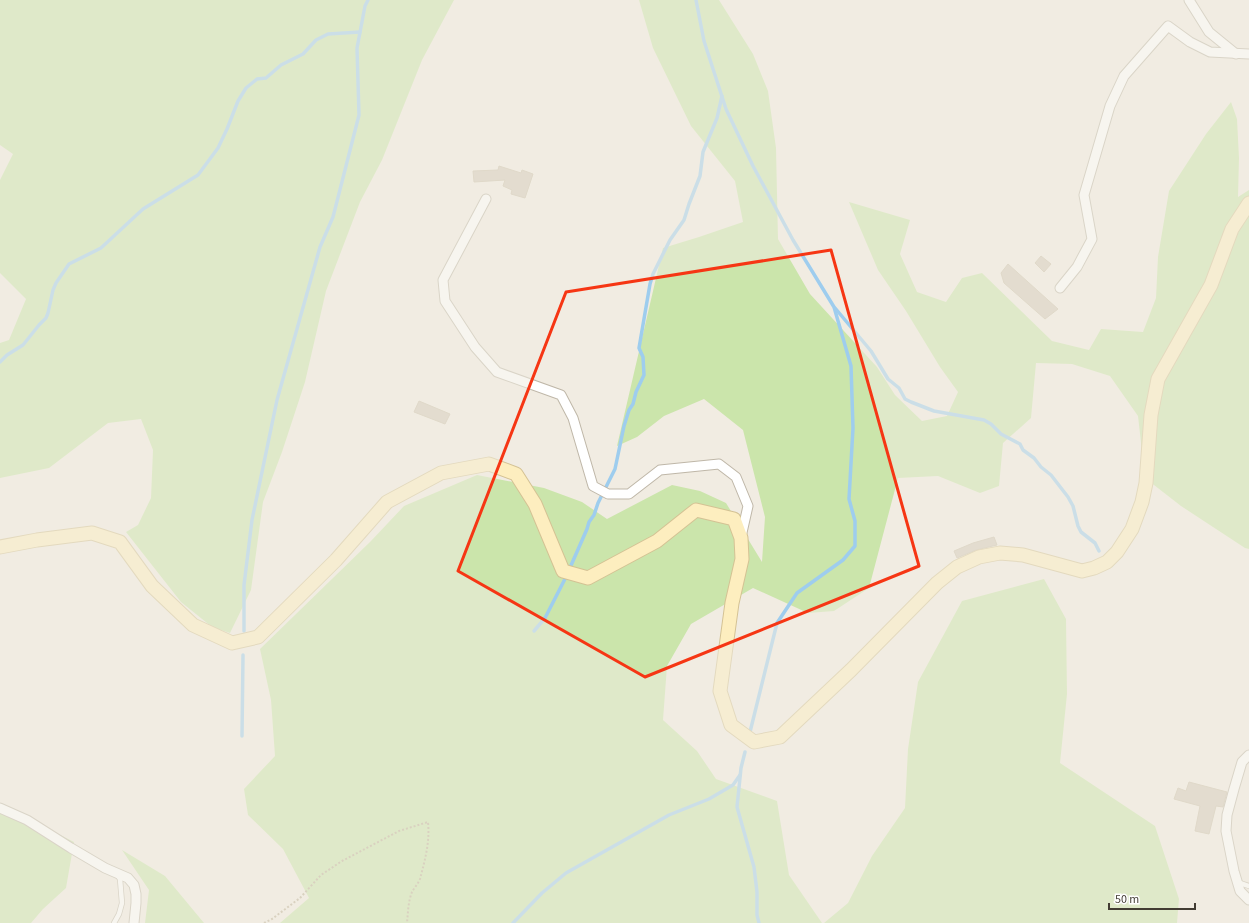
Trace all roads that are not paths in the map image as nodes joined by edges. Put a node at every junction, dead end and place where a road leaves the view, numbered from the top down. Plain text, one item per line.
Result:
1 (1189, 0) edge
2 (1236, 54) junction
3 (1249, 54) edge
4 (486, 199) dead end
5 (1249, 203) edge
6 (1060, 288) dead end
7 (741, 538) junction
8 (0, 547) edge
9 (1249, 755) edge
10 (0, 808) edge
11 (105, 868) junction
12 (1237, 882) junction
13 (1249, 886) edge
14 (1249, 900) edge
15 (114, 923) edge
16 (134, 923) edge

1 - 2 street
2 - 3 street
2 - 6 street
4 - 7 street
5 - 7 street
7 - 8 street
9 - 12 street
10 - 11 street
11 - 15 lane
11 - 16 street
12 - 13 lane
12 - 14 street

